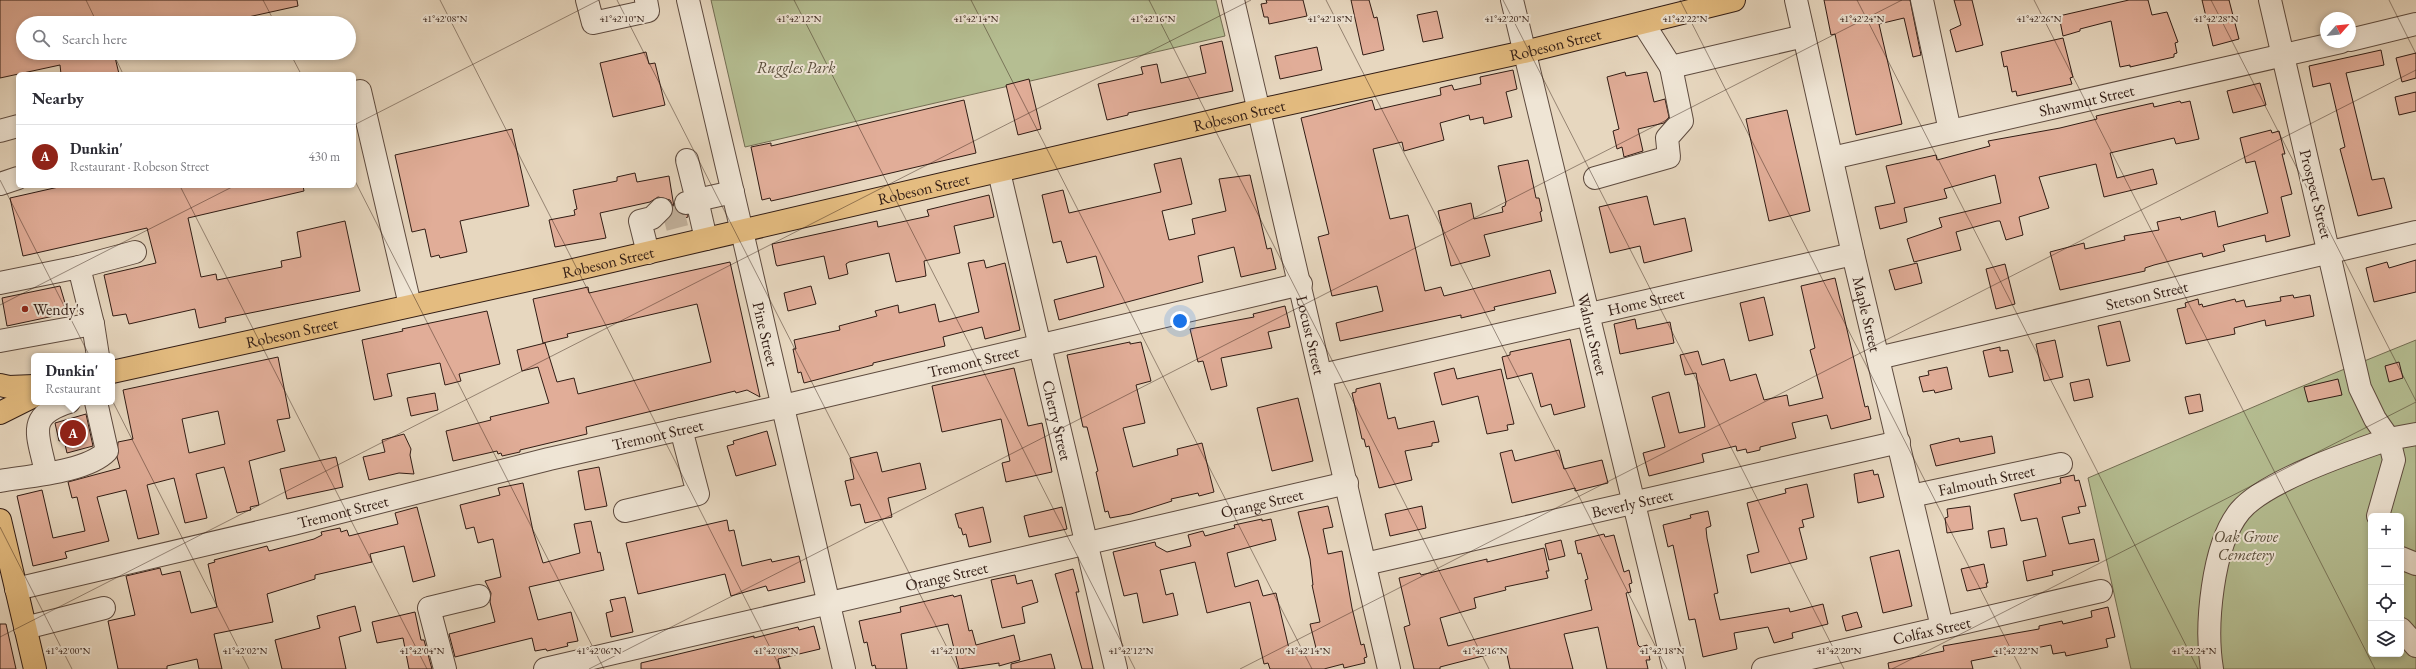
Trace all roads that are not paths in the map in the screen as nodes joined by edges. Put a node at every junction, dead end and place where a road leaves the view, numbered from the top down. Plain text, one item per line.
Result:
1 (587, 0) edge
2 (646, 0) edge
3 (688, 0) edge
4 (1233, 0) edge
5 (1512, 0) edge
6 (1734, 0) edge
7 (1796, 0) edge
8 (1922, 0) edge
9 (2270, 0) edge
10 (1643, 23) junction
11 (2416, 24) edge
12 (1804, 36) junction
13 (2356, 39) edge
14 (2320, 47) edge
15 (1524, 52) junction
16 (2282, 56) junction
17 (1671, 67) junction
18 (356, 92) edge
19 (1260, 110) junction
20 (16, 127) edge
21 (0, 131) edge
22 (1950, 131) junction
23 (1832, 158) junction
24 (687, 160) dead end
25 (999, 172) junction
26 (1595, 178) dead end
27 (16, 179) edge
28 (0, 184) edge
29 (733, 192) junction
30 (693, 207) junction
31 (659, 216) tunnel mouth
32 (743, 231) junction
33 (2416, 232) edge
34 (706, 239) junction
35 (136, 252) dead end
36 (2330, 252) junction
37 (648, 253) junction
38 (1853, 254) junction
39 (79, 267) junction
40 (0, 283) edge
41 (1301, 284) junction
42 (410, 305) junction
43 (1587, 315) junction
44 (92, 324) junction
45 (0, 341) edge
46 (1040, 346) junction
47 (97, 353) edge
48 (1878, 358) junction
49 (115, 371) edge
50 (1322, 375) junction
51 (0, 385) edge
52 (31, 386) edge
53 (31, 398) edge
54 (62, 405) edge
55 (97, 405) edge
56 (783, 406) junction
57 (0, 413) edge
58 (681, 429) junction
59 (2416, 434) edge
60 (2389, 440) junction
61 (1899, 442) junction
62 (2061, 464) dead end
63 (46, 473) junction
64 (0, 481) edge
65 (1347, 483) junction
66 (1911, 496) junction
67 (1635, 503) junction
68 (625, 511) dead end
69 (2379, 513) edge
70 (0, 520) edge
71 (1087, 543) junction
72 (2404, 559) edge
73 (1365, 564) junction
74 (2416, 564) edge
75 (16, 589) junction
76 (2101, 591) dead end
77 (479, 596) dead end
78 (829, 603) junction
79 (104, 608) dead end
80 (1942, 627) junction
81 (25, 628) junction
82 (2404, 632) edge
83 (2416, 646) edge
84 (35, 669) edge
85 (445, 669) edge
86 (545, 669) edge
87 (844, 669) edge
88 (1116, 669) edge
89 (1389, 669) edge
90 (1674, 669) edge
91 (1763, 669) edge
92 (2212, 669) edge

1 - 2 street
3 - 29 street, Pine Street
4 - 19 street, Locust Street
5 - 15 street, Walnut Street
6 - 10 main road, Robeson Street
7 - 12 street, Maple Street
8 - 22 street
9 - 16 street, Prospect Street
10 - 15 main road, Robeson Street
10 - 17 street
11 - 13 street
12 - 17 street
12 - 23 street, Maple Street
14 - 16 street, Shawmut Street
15 - 19 main road, Robeson Street
15 - 43 street, Walnut Street
16 - 22 street, Shawmut Street
16 - 36 street, Prospect Street
17 - 26 street
18 - 42 street
19 - 25 main road, Robeson Street
19 - 41 street, Locust Street
20 - 21 street
22 - 23 street, Shawmut Street
23 - 38 street, Maple Street
24 - 30 street
25 - 32 main road, Robeson Street
25 - 46 street, Cherry Street
27 - 28 street
29 - 30 street
29 - 32 street, Pine Street
30 - 34 street
31 - 37 street
32 - 34 main road, Robeson Street
32 - 56 street, Pine Street
33 - 36 street, Stetson Street
34 - 37 main road, Robeson Street
35 - 39 street
36 - 48 street, Stetson Street
36 - 60 street, Prospect Street
37 - 42 main road, Robeson Street
38 - 43 street, Home Street
38 - 48 street, Maple Street
39 - 40 street
39 - 44 street
41 - 46 street, Tremont Street
41 - 50 street, Locust Street
42 - 49 main road, Robeson Street
43 - 50 street, Home Street
43 - 67 street, Walnut Street
44 - 45 street
44 - 47 street
46 - 56 street, Tremont Street
46 - 71 street, Cherry Street
48 - 61 street, Maple Street
50 - 65 street, Locust Street
51 - 52 main road
53 - 57 main road
54 - 63 street
55 - 63 street
56 - 58 street, Tremont Street
56 - 78 street, Pine Street
58 - 68 street
58 - 75 street, Tremont Street
59 - 60 street
60 - 69 street, Prospect Street
60 - 92 street
61 - 66 street, Maple Street
61 - 67 street, Beverly Street
62 - 66 street, Falmouth Street
63 - 64 street
65 - 71 street, Orange Street
65 - 73 street, Locust Street
66 - 80 street, Maple Street
67 - 73 street, Beverly Street
67 - 90 street, Walnut Street
70 - 75 main road
71 - 78 street, Orange Street
71 - 88 street, Cherry Street
72 - 74 street
73 - 89 street, Locust Street
75 - 81 main road
76 - 80 street, Colfax Street
77 - 85 street
78 - 86 street, Orange Street
78 - 87 street, Pine Street
79 - 81 street
80 - 91 street, Colfax Street
81 - 84 main road
82 - 83 street

